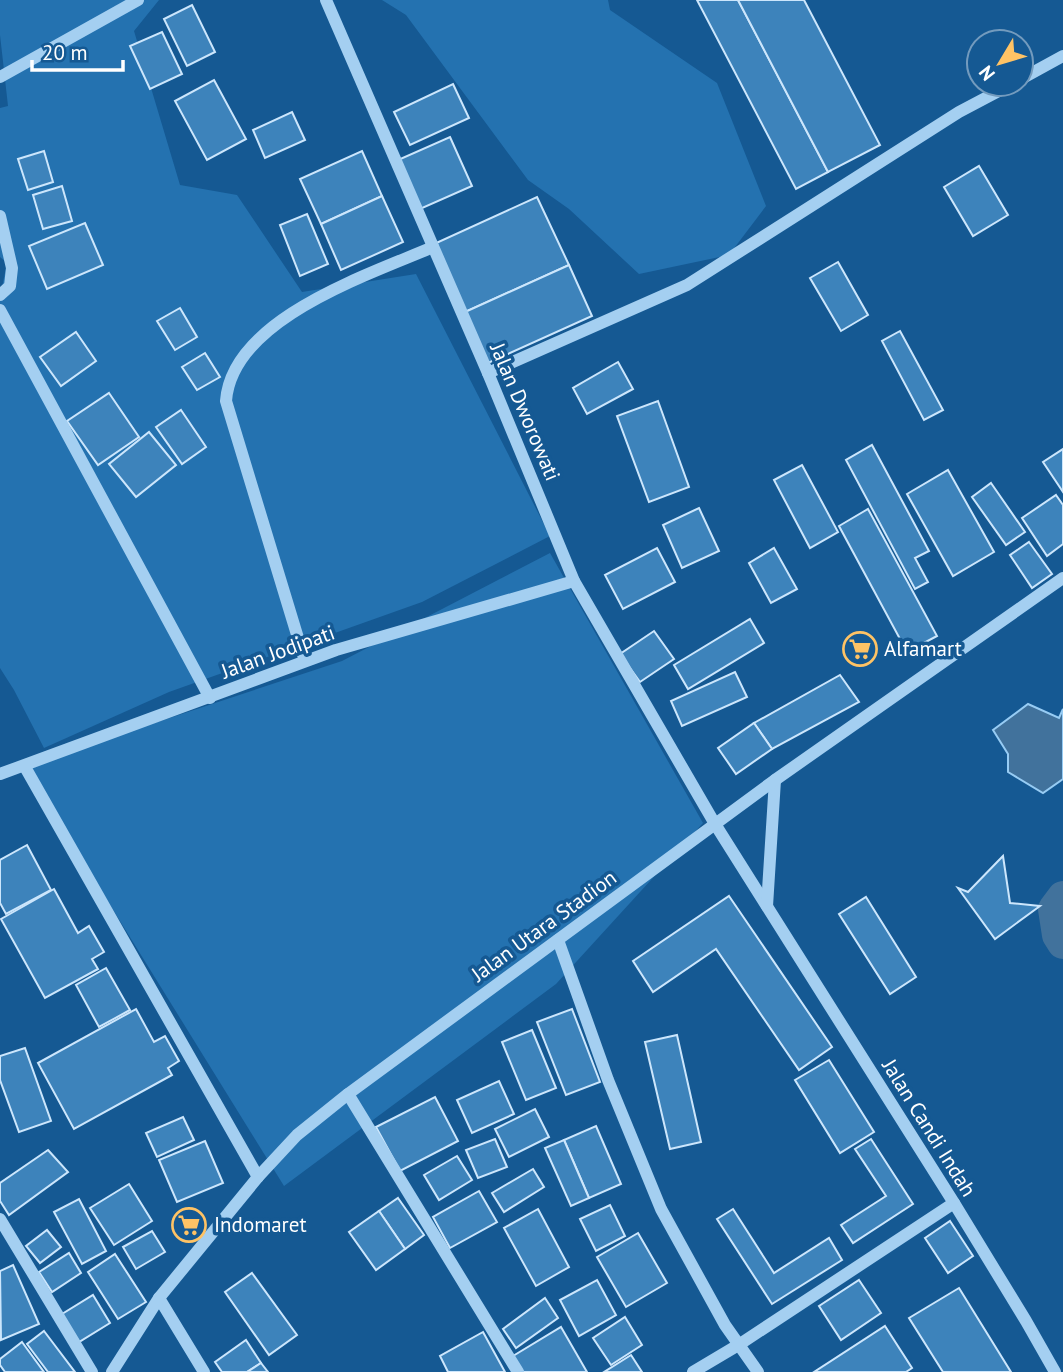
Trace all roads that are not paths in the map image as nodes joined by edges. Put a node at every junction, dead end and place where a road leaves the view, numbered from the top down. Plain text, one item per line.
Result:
1 (326, 0) edge
2 (129, 2) edge
3 (1063, 57) edge
4 (1035, 72) edge
5 (0, 77) edge
6 (986, 98) edge
7 (0, 216) edge
8 (433, 247) junction
9 (0, 295) edge
10 (0, 310) edge
11 (488, 373) junction
12 (1063, 578) edge
13 (574, 581) junction
14 (305, 661) junction
15 (209, 698) junction
16 (24, 767) junction
17 (0, 774) edge
18 (775, 780) junction
19 (715, 824) junction
20 (766, 906) junction
21 (558, 940) junction
22 (348, 1094) junction
23 (258, 1177) junction
24 (954, 1203) junction
25 (1, 1225) edge
26 (159, 1298) junction
27 (740, 1344) junction
28 (92, 1372) edge
29 (113, 1372) edge
30 (204, 1372) edge
31 (518, 1372) edge
32 (692, 1372) edge
33 (758, 1372) edge
34 (1055, 1372) edge

1 - 8 street, Jalan Dworowati
2 - 5 street
3 - 4 street
6 - 11 street
7 - 9 street
8 - 11 street, Jalan Dworowati
8 - 14 street
10 - 15 street
11 - 13 street, Jalan Dworowati
12 - 18 street, Jalan Utara Stadion
13 - 14 street, Jalan Jodipati
13 - 19 street, Jalan Dworowati
14 - 15 street, Jalan Jodipati
15 - 16 street, Jalan Jodipati
16 - 17 street, Jalan Jodipati
16 - 23 street
18 - 19 street, Jalan Utara Stadion
18 - 20 street
19 - 20 street, Jalan Candi Indah
19 - 21 street, Jalan Utara Stadion
20 - 24 street, Jalan Candi Indah
21 - 22 street, Jalan Utara Stadion
21 - 27 street
22 - 23 street, Jalan Utara Stadion
22 - 31 street
23 - 26 street, Jalan Utara Stadion
24 - 27 street
24 - 34 street, Jalan Candi Indah
25 - 28 street
26 - 29 street, Jalan Utara Stadion
26 - 30 street
27 - 32 street
27 - 33 street

